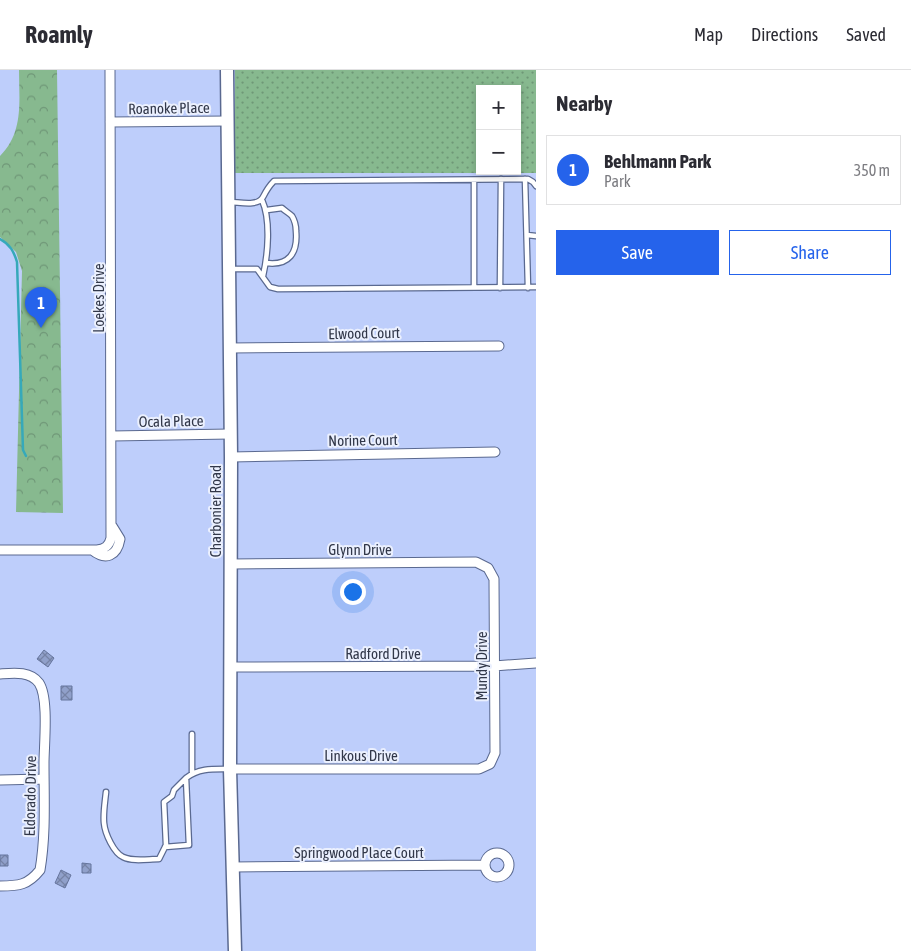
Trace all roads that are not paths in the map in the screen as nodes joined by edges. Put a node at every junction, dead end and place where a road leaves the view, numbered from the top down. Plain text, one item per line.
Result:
1 (110, 70) edge
2 (227, 70) edge
3 (228, 121) junction
4 (110, 122) junction
5 (501, 179) junction
6 (525, 179) junction
7 (474, 180) junction
8 (536, 186) edge
9 (262, 200) junction
10 (228, 202) junction
11 (267, 210) junction
12 (527, 235) junction
13 (536, 236) edge
14 (266, 263) junction
15 (229, 268) junction
16 (263, 276) junction
17 (474, 287) junction
18 (536, 287) edge
19 (500, 288) junction
20 (528, 288) junction
21 (499, 346) dead end
22 (230, 348) junction
23 (230, 434) junction
24 (112, 436) junction
25 (495, 452) dead end
26 (231, 457) junction
27 (0, 550) edge
28 (231, 564) junction
29 (488, 568) joint
30 (536, 663) edge
31 (494, 666) junction
32 (230, 667) junction
33 (0, 674) edge
34 (192, 734) dead end
35 (490, 764) joint
36 (230, 769) junction
37 (192, 772) junction
38 (186, 778) junction
39 (44, 779) junction
40 (0, 780) edge
41 (174, 790) junction
42 (106, 792) dead end
43 (169, 793) dead end
44 (165, 847) junction
45 (485, 865) dead end
46 (233, 867) junction
47 (0, 886) edge
48 (235, 951) edge

1 - 4 street, Loekes Drive
2 - 3 main road, Charbonier Road
3 - 4 street, Roanoke Place
3 - 10 main road, Charbonier Road
4 - 24 street, Loekes Drive
5 - 6 lane
5 - 7 lane
5 - 19 lane
6 - 8 lane
6 - 12 lane
7 - 9 lane
7 - 17 lane
9 - 10 lane
9 - 11 lane
10 - 15 main road, Charbonier Road
11 - 14 lane
11 - 14 lane
12 - 13 lane
12 - 20 lane
14 - 16 lane
15 - 16 lane
15 - 22 main road, Charbonier Road
16 - 17 lane
17 - 19 lane
18 - 20 lane
19 - 20 lane
21 - 22 street, Elwood Court
22 - 23 main road, Charbonier Road
23 - 24 street, Ocala Place
23 - 26 main road, Charbonier Road
24 - 27 street, Loekes Drive
25 - 26 street, Norine Court
26 - 28 main road, Charbonier Road
28 - 29 street, Glynn Drive
28 - 32 main road, Charbonier Road
29 - 31 street, Mundy Drive
30 - 31 street, Radford Drive
31 - 32 street, Radford Drive
31 - 35 street, Mundy Drive
32 - 36 main road, Charbonier Road
33 - 39 street, Eldorado Drive
34 - 37 lane
35 - 36 street, Linkous Drive
36 - 37 lane
36 - 46 main road, Charbonier Road
37 - 38 lane
38 - 41 lane
38 - 44 lane
39 - 40 street
39 - 47 street, Eldorado Drive
41 - 43 lane
41 - 44 lane
42 - 44 lane
45 - 46 street, Springwood Place Court
46 - 48 main road, Charbonier Road

